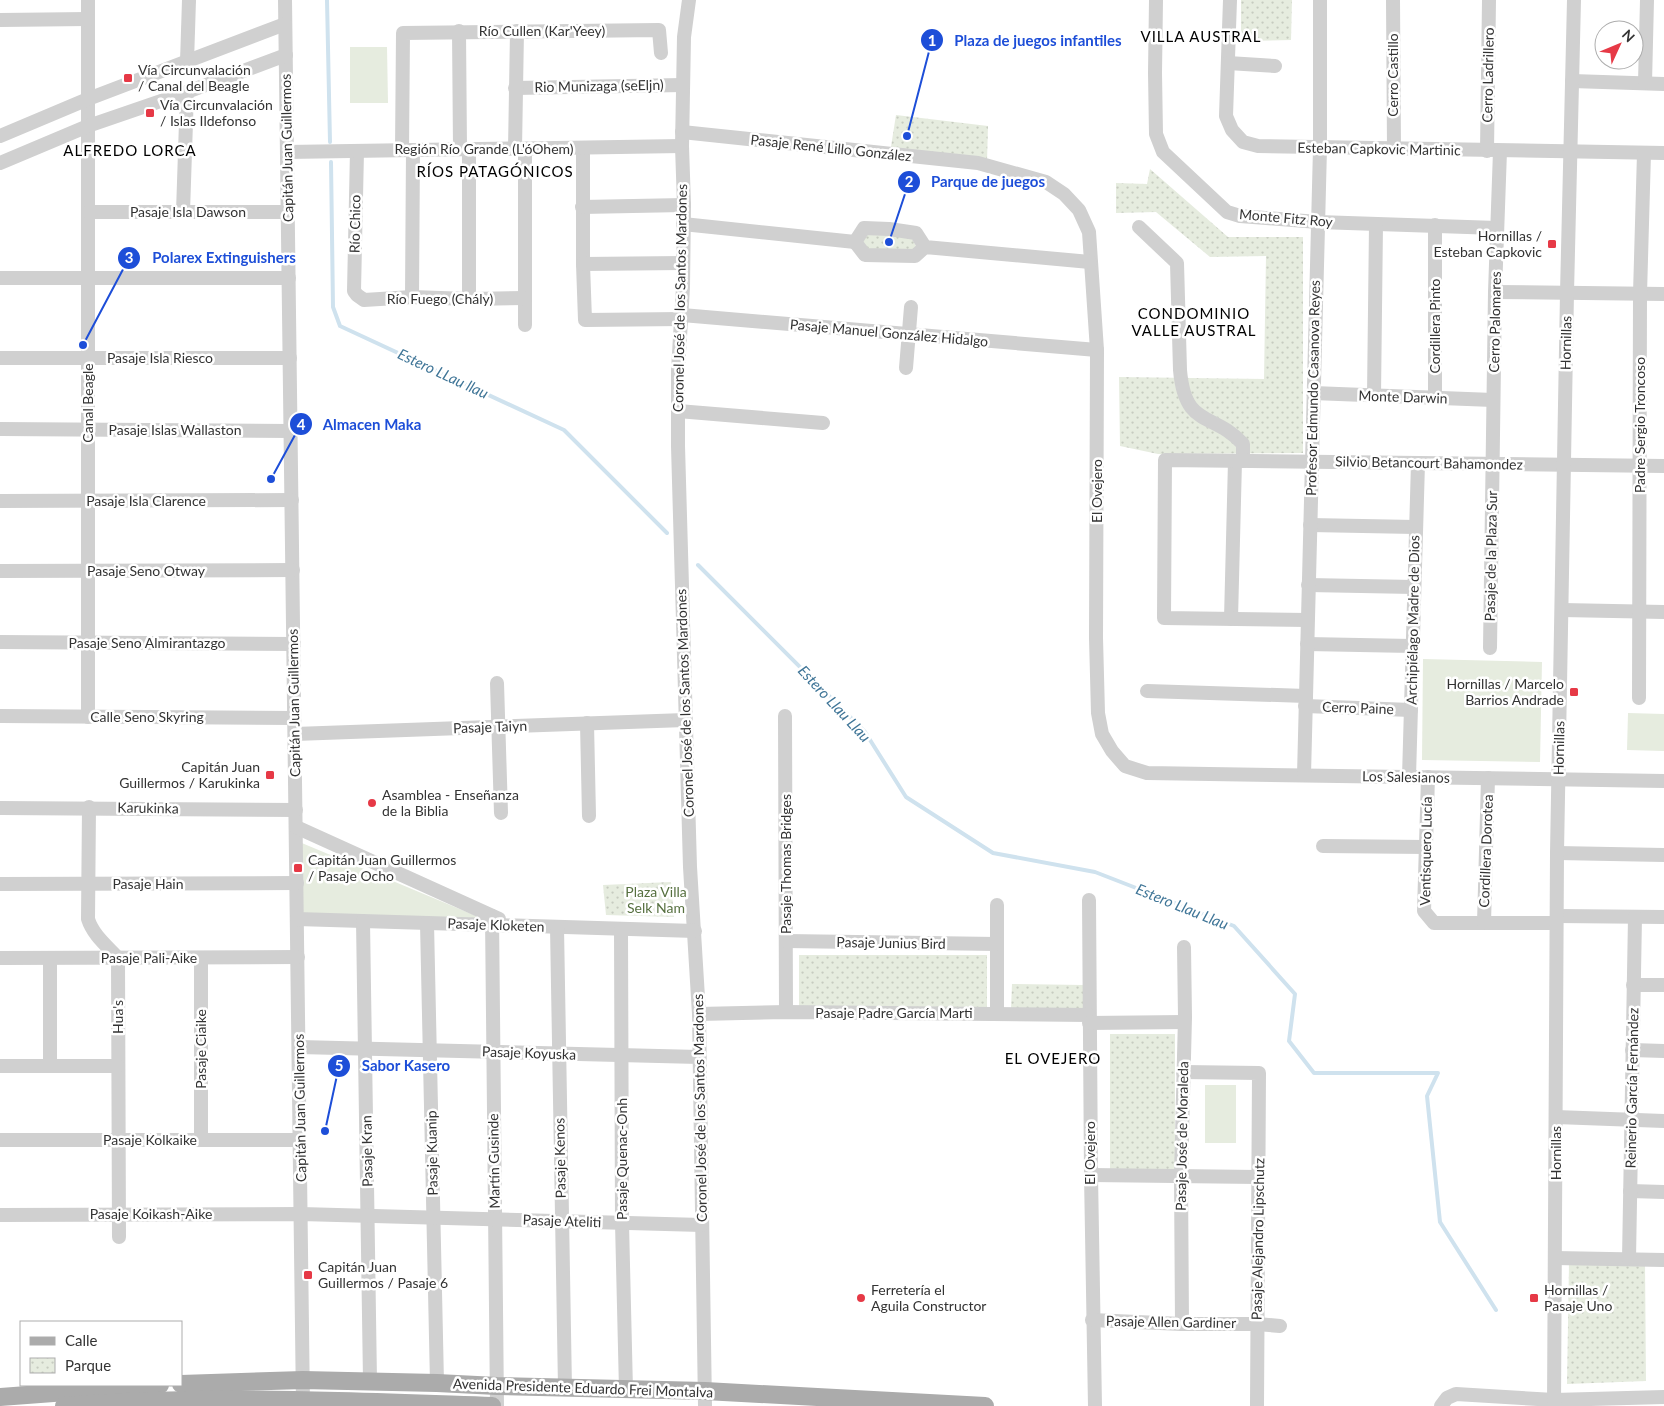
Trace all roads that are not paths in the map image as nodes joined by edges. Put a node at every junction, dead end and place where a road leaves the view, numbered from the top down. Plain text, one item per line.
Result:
1 (88, 0) edge
2 (189, 0) edge
3 (285, 0) edge
4 (689, 0) edge
5 (1156, 0) edge
6 (1230, 0) edge
7 (1320, 0) edge
8 (1393, 0) edge
9 (1489, 0) edge
10 (1574, 0) edge
11 (1647, 0) edge
12 (88, 19) junction
13 (0, 20) edge
14 (285, 24) junction
15 (517, 31) junction
16 (459, 32) junction
17 (661, 53) dead end
18 (286, 55) junction
19 (187, 62) junction
20 (1228, 63) junction
21 (1275, 66) dead end
22 (1572, 81) junction
23 (1644, 83) junction
24 (1664, 84) edge
25 (683, 85) junction
26 (515, 88) junction
27 (187, 92) junction
28 (88, 99) junction
29 (88, 126) junction
30 (682, 132) junction
31 (0, 136) edge
32 (682, 146) junction
33 (1320, 148) junction
34 (464, 149) junction
35 (520, 149) junction
36 (583, 149) junction
37 (1394, 149) junction
38 (407, 150) junction
39 (356, 151) junction
40 (1494, 151) junction
41 (287, 152) junction
42 (1571, 152) junction
43 (1644, 153) junction
44 (1664, 153) edge
45 (0, 163) edge
46 (1064, 194) joint
47 (684, 205) junction
48 (582, 207) junction
49 (88, 212) junction
50 (183, 212) junction
51 (288, 212) junction
52 (1318, 222) junction
53 (683, 224) junction
54 (1376, 224) junction
55 (1435, 225) junction
56 (1139, 227) dead end
57 (1497, 228) junction
58 (855, 242) junction
59 (925, 247) junction
60 (1090, 262) junction
61 (683, 263) junction
62 (583, 264) junction
63 (0, 278) edge
64 (88, 278) junction
65 (289, 278) junction
66 (1495, 292) junction
67 (1567, 293) junction
68 (1640, 294) junction
69 (1664, 294) edge
70 (357, 295) joint
71 (412, 298) junction
72 (525, 298) junction
73 (469, 299) junction
74 (910, 308) dead end
75 (682, 317) junction
76 (525, 325) dead end
77 (908, 334) junction
78 (1097, 350) junction
79 (0, 358) edge
80 (88, 358) junction
81 (290, 358) junction
82 (906, 368) dead end
83 (1313, 394) junction
84 (1374, 396) junction
85 (1435, 398) junction
86 (1493, 400) junction
87 (678, 411) junction
88 (823, 423) dead end
89 (0, 429) edge
90 (88, 429) junction
91 (291, 431) junction
92 (1239, 461) junction
93 (1311, 462) junction
94 (1418, 463) junction
95 (1492, 464) junction
96 (1565, 465) junction
97 (1641, 466) junction
98 (1664, 466) edge
99 (292, 500) junction
100 (88, 501) junction
101 (0, 502) edge
102 (1310, 526) junction
103 (1415, 527) junction
104 (293, 570) junction
105 (0, 571) edge
106 (88, 571) junction
107 (1308, 584) junction
108 (1414, 587) junction
109 (1562, 610) junction
110 (1640, 612) junction
111 (1664, 612) edge
112 (1231, 619) junction
113 (1307, 620) junction
114 (0, 642) edge
115 (88, 642) junction
116 (294, 644) junction
117 (1307, 644) junction
118 (1412, 646) junction
119 (1490, 648) dead end
120 (497, 683) dead end
121 (1147, 692) dead end
122 (1639, 698) dead end
123 (1305, 701) junction
124 (1411, 710) junction
125 (0, 716) edge
126 (785, 716) dead end
127 (88, 717) junction
128 (294, 718) junction
129 (685, 720) junction
130 (586, 723) junction
131 (498, 726) junction
132 (295, 734) junction
133 (1147, 773) joint
134 (1304, 775) junction
135 (1410, 777) junction
136 (1428, 777) junction
137 (1488, 778) junction
138 (1559, 779) junction
139 (1664, 781) edge
140 (90, 807) junction
141 (0, 808) edge
142 (296, 810) junction
143 (501, 813) dead end
144 (589, 816) dead end
145 (296, 827) junction
146 (1323, 846) dead end
147 (1426, 847) junction
148 (1557, 853) junction
149 (1664, 855) edge
150 (297, 883) junction
151 (0, 884) edge
152 (88, 884) junction
153 (1089, 900) dead end
154 (997, 905) dead end
155 (1635, 917) junction
156 (1664, 917) edge
157 (297, 919) junction
158 (1557, 920) junction
159 (363, 921) junction
160 (492, 921) junction
161 (427, 923) junction
162 (1484, 923) junction
163 (556, 927) junction
164 (621, 929) junction
165 (694, 931) junction
166 (786, 941) junction
167 (997, 944) junction
168 (1184, 947) dead end
169 (0, 958) edge
170 (50, 958) junction
171 (118, 958) junction
172 (201, 958) junction
173 (298, 958) junction
174 (1633, 985) junction
175 (1664, 985) edge
176 (786, 1012) junction
177 (699, 1014) junction
178 (997, 1014) junction
179 (1089, 1019) junction
180 (1184, 1022) junction
181 (299, 1047) junction
182 (365, 1049) junction
183 (430, 1050) junction
184 (1632, 1050) junction
185 (1664, 1051) edge
186 (493, 1052) junction
187 (558, 1054) junction
188 (622, 1055) junction
189 (699, 1057) junction
190 (0, 1066) edge
191 (50, 1066) junction
192 (118, 1066) junction
193 (1182, 1072) junction
194 (1556, 1118) junction
195 (1631, 1120) junction
196 (1664, 1120) edge
197 (0, 1140) edge
198 (119, 1140) junction
199 (201, 1140) junction
200 (300, 1140) junction
201 (1091, 1176) junction
202 (1182, 1176) junction
203 (1258, 1177) junction
204 (1630, 1191) junction
205 (1664, 1192) edge
206 (301, 1214) junction
207 (0, 1215) edge
208 (119, 1215) junction
209 (368, 1216) junction
210 (433, 1218) junction
211 (495, 1220) junction
212 (561, 1221) junction
213 (622, 1223) junction
214 (702, 1225) junction
215 (119, 1238) dead end
216 (1555, 1258) junction
217 (1629, 1259) junction
218 (1664, 1260) edge
219 (1092, 1320) junction
220 (1182, 1324) junction
221 (1256, 1324) junction
222 (1280, 1326) dead end
223 (303, 1380) junction
224 (370, 1381) junction
225 (437, 1382) junction
226 (182, 1384) edge
227 (147, 1386) edge
228 (497, 1386) junction
229 (565, 1388) junction
230 (626, 1390) junction
231 (0, 1397) edge
232 (1664, 1397) edge
233 (705, 1399) edge
234 (303, 1402) edge
235 (1554, 1403) edge
236 (64, 1406) edge
237 (492, 1406) edge
238 (497, 1406) edge
239 (985, 1406) edge
240 (1094, 1406) edge
241 (1257, 1406) edge
242 (1441, 1406) edge

1 - 12 street, Canal Beagle
2 - 19 street
3 - 14 street, Capitán Juan Guillermos
4 - 25 street, Coronel José de los Santos Mardones
5 - 52 street, Monte Fitz Roy
6 - 20 street, Esteban Capkovic Martinic
7 - 33 street, Profesor Edmundo Casanova Reyes
8 - 37 street, Cerro Castillo
9 - 40 street, Cerro Ladrillero
10 - 22 street, Hornillas
11 - 23 street
12 - 13 street
12 - 28 street, Canal Beagle
14 - 18 street, Capitán Juan Guillermos
14 - 19 street
15 - 16 street, Río Cullen (Kar'Yeey)
15 - 17 street, Río Cullen (Kar'Yeey)
15 - 26 street
16 - 34 street
16 - 38 street, Río Cullen (Kar'Yeey)
18 - 27 street
18 - 41 street, Capitán Juan Guillermos
19 - 28 street
20 - 21 street
20 - 33 street, Esteban Capkovic Martinic
22 - 23 street
22 - 42 street, Hornillas
23 - 24 street
25 - 26 street, Rio Munizaga (seEljn)
25 - 30 street, Coronel José de los Santos Mardones
26 - 35 street
27 - 29 street
27 - 50 street
28 - 29 street, Canal Beagle
28 - 31 street
29 - 45 street
29 - 49 street, Canal Beagle
30 - 32 street, Coronel José de los Santos Mardones
30 - 46 street, Pasaje René Lillo González
32 - 36 street, Región Río Grande (L'óOhem)
32 - 47 street, Coronel José de los Santos Mardones
33 - 37 street, Esteban Capkovic Martinic
33 - 52 street, Profesor Edmundo Casanova Reyes
34 - 35 street, Región Río Grande (L'óOhem)
34 - 38 street, Región Río Grande (L'óOhem)
34 - 73 street
35 - 36 street, Región Río Grande (L'óOhem)
35 - 72 street
36 - 48 street
37 - 40 street, Esteban Capkovic Martinic
38 - 39 street, Región Río Grande (L'óOhem)
38 - 71 street
39 - 41 street, Región Río Grande (L'óOhem)
39 - 70 street, Río Chico
40 - 42 street, Esteban Capkovic Martinic
40 - 57 street, Cerro Palomares
41 - 51 street, Capitán Juan Guillermos
42 - 43 street, Esteban Capkovic Martinic
42 - 67 street, Hornillas
43 - 44 street, Esteban Capkovic Martinic
43 - 68 street, Padre Sergio Troncoso
46 - 60 street, El Ovejero
47 - 48 street
47 - 53 street, Coronel José de los Santos Mardones
48 - 62 street
49 - 50 street, Pasaje Isla Dawson
49 - 64 street, Canal Beagle
50 - 51 street, Pasaje Isla Dawson
51 - 65 street, Capitán Juan Guillermos
52 - 54 street, Monte Fitz Roy
52 - 83 street, Profesor Edmundo Casanova Reyes
53 - 58 street
53 - 61 street, Coronel José de los Santos Mardones
54 - 55 street, Monte Fitz Roy
54 - 84 street
55 - 57 street, Monte Fitz Roy
55 - 85 street, Cordillera Pinto
56 - 92 street
57 - 66 street, Cerro Palomares
58 - 59 street
58 - 59 street
59 - 60 street
60 - 78 street, El Ovejero
61 - 62 street
61 - 75 street, Coronel José de los Santos Mardones
62 - 75 street, Pasaje Manuel González Hidalgo
63 - 64 street
64 - 65 street
64 - 80 street, Canal Beagle
65 - 81 street, Capitán Juan Guillermos
66 - 67 street
66 - 86 street, Cerro Palomares
67 - 68 street
67 - 96 street, Hornillas
68 - 69 street
68 - 97 street, Padre Sergio Troncoso
70 - 71 street, Río Fuego (Chály)
71 - 73 street, Río Fuego (Chály)
72 - 73 street, Río Fuego (Chály)
72 - 76 street
74 - 77 street
75 - 77 street, Pasaje Manuel González Hidalgo
75 - 87 street, Coronel José de los Santos Mardones
77 - 78 street, Pasaje Manuel González Hidalgo
77 - 82 street
78 - 133 street, El Ovejero
79 - 80 street, Pasaje Isla Riesco
80 - 81 street, Pasaje Isla Riesco
80 - 90 street, Canal Beagle
81 - 91 street, Capitán Juan Guillermos
83 - 84 street, Monte Darwin
83 - 93 street, Profesor Edmundo Casanova Reyes
84 - 85 street, Monte Darwin
85 - 86 street, Monte Darwin
86 - 95 street, Cerro Palomares
87 - 88 street
87 - 129 street, Coronel José de los Santos Mardones
89 - 90 street, Pasaje Islas Wallaston
90 - 91 street, Pasaje Islas Wallaston
90 - 100 street, Canal Beagle
91 - 99 street, Capitán Juan Guillermos
92 - 93 street, Silvio Betancourt Bahamondez
92 - 112 street
92 - 112 street, Silvio Betancourt Bahamondez
93 - 94 street, Silvio Betancourt Bahamondez
93 - 102 street, Profesor Edmundo Casanova Reyes
94 - 95 street, Silvio Betancourt Bahamondez
94 - 103 street, Archipiélago Madre de Dios
95 - 96 street, Silvio Betancourt Bahamondez
95 - 119 street, Pasaje de la Plaza Sur
96 - 97 street, Silvio Betancourt Bahamondez
96 - 109 street, Hornillas
97 - 98 street, Silvio Betancourt Bahamondez
97 - 110 street, Padre Sergio Troncoso
99 - 100 street, Pasaje Isla Clarence
99 - 104 street, Capitán Juan Guillermos
100 - 101 street, Pasaje Isla Clarence
100 - 106 street, Canal Beagle
102 - 103 street
102 - 107 street, Profesor Edmundo Casanova Reyes
103 - 108 street, Archipiélago Madre de Dios
104 - 106 street, Pasaje Seno Otway
104 - 116 street, Capitán Juan Guillermos
105 - 106 street, Pasaje Seno Otway
106 - 115 street, Canal Beagle
107 - 108 street
107 - 113 street, Profesor Edmundo Casanova Reyes
108 - 118 street, Archipiélago Madre de Dios
109 - 110 street
109 - 138 street, Hornillas
110 - 111 street
110 - 122 street, Padre Sergio Troncoso
112 - 113 street
113 - 117 street, Profesor Edmundo Casanova Reyes
114 - 115 street, Pasaje Seno Almirantazgo
115 - 116 street, Pasaje Seno Almirantazgo
115 - 127 street, Canal Beagle
116 - 128 street, Capitán Juan Guillermos
117 - 118 street
117 - 123 street, Profesor Edmundo Casanova Reyes
118 - 124 street, Archipiélago Madre de Dios
120 - 131 street
121 - 123 street, Cerro Paine
123 - 124 street, Cerro Paine
123 - 134 street, Profesor Edmundo Casanova Reyes
124 - 135 street, Archipiélago Madre de Dios
125 - 127 street, Calle Seno Skyring
126 - 166 street, Pasaje Thomas Bridges
127 - 128 street, Calle Seno Skyring
128 - 132 street, Capitán Juan Guillermos
129 - 130 street, Pasaje Taiyn
129 - 165 street, Coronel José de los Santos Mardones
130 - 131 street, Pasaje Taiyn
130 - 144 street
131 - 132 street, Pasaje Taiyn
131 - 143 street
132 - 142 street, Capitán Juan Guillermos
133 - 134 street, Los Salesianos
134 - 135 street, Los Salesianos
135 - 136 street, Los Salesianos
136 - 137 street, Los Salesianos
136 - 147 street, Ventisquero Lucía
137 - 138 street, Los Salesianos
137 - 162 street, Cordillera Dorotea
138 - 139 street, Los Salesianos
138 - 148 street, Hornillas
140 - 141 street, Karukinka
140 - 142 street, Karukinka
140 - 152 street
142 - 145 street, Capitán Juan Guillermos
145 - 150 street, Capitán Juan Guillermos
145 - 160 street
146 - 147 street
147 - 162 street, Ventisquero Lucía
148 - 149 street
148 - 158 street, Hornillas
150 - 152 street, Pasaje Hain
150 - 157 street, Capitán Juan Guillermos
151 - 152 street, Pasaje Hain
152 - 171 street
153 - 179 street, El Ovejero
154 - 167 street
155 - 156 street
155 - 158 street
155 - 174 street, Reinerio García Fernández
157 - 159 street, Pasaje Kloketen
157 - 173 street, Capitán Juan Guillermos
158 - 162 street
158 - 194 street, Hornillas
159 - 161 street, Pasaje Kloketen
159 - 182 street, Pasaje Kran
160 - 161 street, Pasaje Kloketen
160 - 163 street, Pasaje Kloketen
160 - 186 street, Martín Gusinde
161 - 183 street, Pasaje Kuanip
163 - 164 street, Pasaje Kloketen
163 - 187 street, Pasaje Kenos
164 - 165 street, Pasaje Kloketen
164 - 188 street, Pasaje Quenac-Onh
165 - 177 street, Coronel José de los Santos Mardones
166 - 167 street, Pasaje Junius Bird
166 - 176 street, Pasaje Thomas Bridges
167 - 178 street
168 - 180 street, Pasaje José de Moraleda
169 - 170 street, Pasaje Pali-Aike
170 - 171 street, Pasaje Pali-Aike
170 - 191 street
171 - 172 street, Pasaje Pali-Aike
171 - 192 street, Hua's
172 - 173 street, Pasaje Pali-Aike
172 - 199 street, Pasaje Ciaike
173 - 181 street, Capitán Juan Guillermos
174 - 175 street
174 - 184 street, Reinerio García Fernández
176 - 177 street, Pasaje Padre García Marti
176 - 178 street, Pasaje Padre García Marti
177 - 189 street, Coronel José de los Santos Mardones
178 - 179 street, Pasaje Padre García Marti
179 - 180 street, Pasaje Padre García Marti
179 - 201 street, El Ovejero
180 - 193 street, Pasaje José de Moraleda
181 - 182 street, Pasaje Koyuska
181 - 200 street, Capitán Juan Guillermos
182 - 183 street, Pasaje Koyuska
182 - 209 street, Pasaje Kran
183 - 186 street, Pasaje Koyuska
183 - 210 street, Pasaje Kuanip
184 - 185 street
184 - 195 street, Reinerio García Fernández
186 - 187 street, Pasaje Koyuska
186 - 211 street, Martín Gusinde
187 - 188 street, Pasaje Koyuska
187 - 212 street, Pasaje Kenos
188 - 189 street, Pasaje Koyuska
188 - 213 street, Pasaje Quenac-Onh
189 - 214 street, Coronel José de los Santos Mardones
190 - 191 street
191 - 192 street
192 - 198 street, Hua's
193 - 202 street, Pasaje José de Moraleda
193 - 203 street, Pasaje Alejandro Lipschutz
194 - 195 street
194 - 216 street, Hornillas
195 - 196 street
195 - 204 street, Reinerio García Fernández
197 - 198 street, Pasaje Kolkaike
198 - 199 street, Pasaje Kolkaike
198 - 208 street, Hua's
199 - 200 street, Pasaje Kolkaike
200 - 206 street, Capitán Juan Guillermos
201 - 202 street
201 - 219 street, El Ovejero
202 - 203 street
202 - 220 street, Pasaje José de Moraleda
203 - 221 street, Pasaje Alejandro Lipschutz
204 - 205 street
204 - 217 street, Reinerio García Fernández
206 - 208 street, Pasaje Koikash-Aike
206 - 209 street, Pasaje Ateliti
206 - 223 street, Capitán Juan Guillermos
207 - 208 street, Pasaje Koikash-Aike
208 - 215 street, Hua's
209 - 210 street, Pasaje Ateliti
209 - 224 street, Pasaje Kran
210 - 211 street, Pasaje Ateliti
210 - 225 street, Pasaje Kuanip
211 - 212 street, Pasaje Ateliti
211 - 228 street, Martín Gusinde
212 - 213 street, Pasaje Ateliti
212 - 229 street, Pasaje Kenos
213 - 214 street, Pasaje Ateliti
213 - 230 street, Pasaje Quenac-Onh
214 - 233 street, Coronel José de los Santos Mardones
216 - 217 street
216 - 235 street, Hornillas
217 - 218 street
219 - 220 street, Pasaje Allen Gardiner
219 - 240 street, El Ovejero
220 - 221 street, Pasaje Allen Gardiner
221 - 222 street, Pasaje Allen Gardiner
221 - 241 street, Pasaje Alejandro Lipschutz
223 - 224 main road, Avenida Presidente Eduardo Frei Montalva
223 - 226 main road, Avenida Presidente Eduardo Frei Montalva
223 - 234 street, Capitán Juan Guillermos
224 - 225 main road, Avenida Presidente Eduardo Frei Montalva
225 - 228 main road, Avenida Presidente Eduardo Frei Montalva
227 - 231 main road
228 - 229 main road, Avenida Presidente Eduardo Frei Montalva
228 - 238 street, Martín Gusinde
229 - 230 main road, Avenida Presidente Eduardo Frei Montalva
230 - 233 main road, Avenida Presidente Eduardo Frei Montalva
232 - 235 street
233 - 239 main road, Avenida Presidente Eduardo Frei Montalva
234 - 236 main road, Avenida Presidente Eduardo Frei Montalva
234 - 237 main road, Avenida Presidente Eduardo Frei Montalva
235 - 242 street

